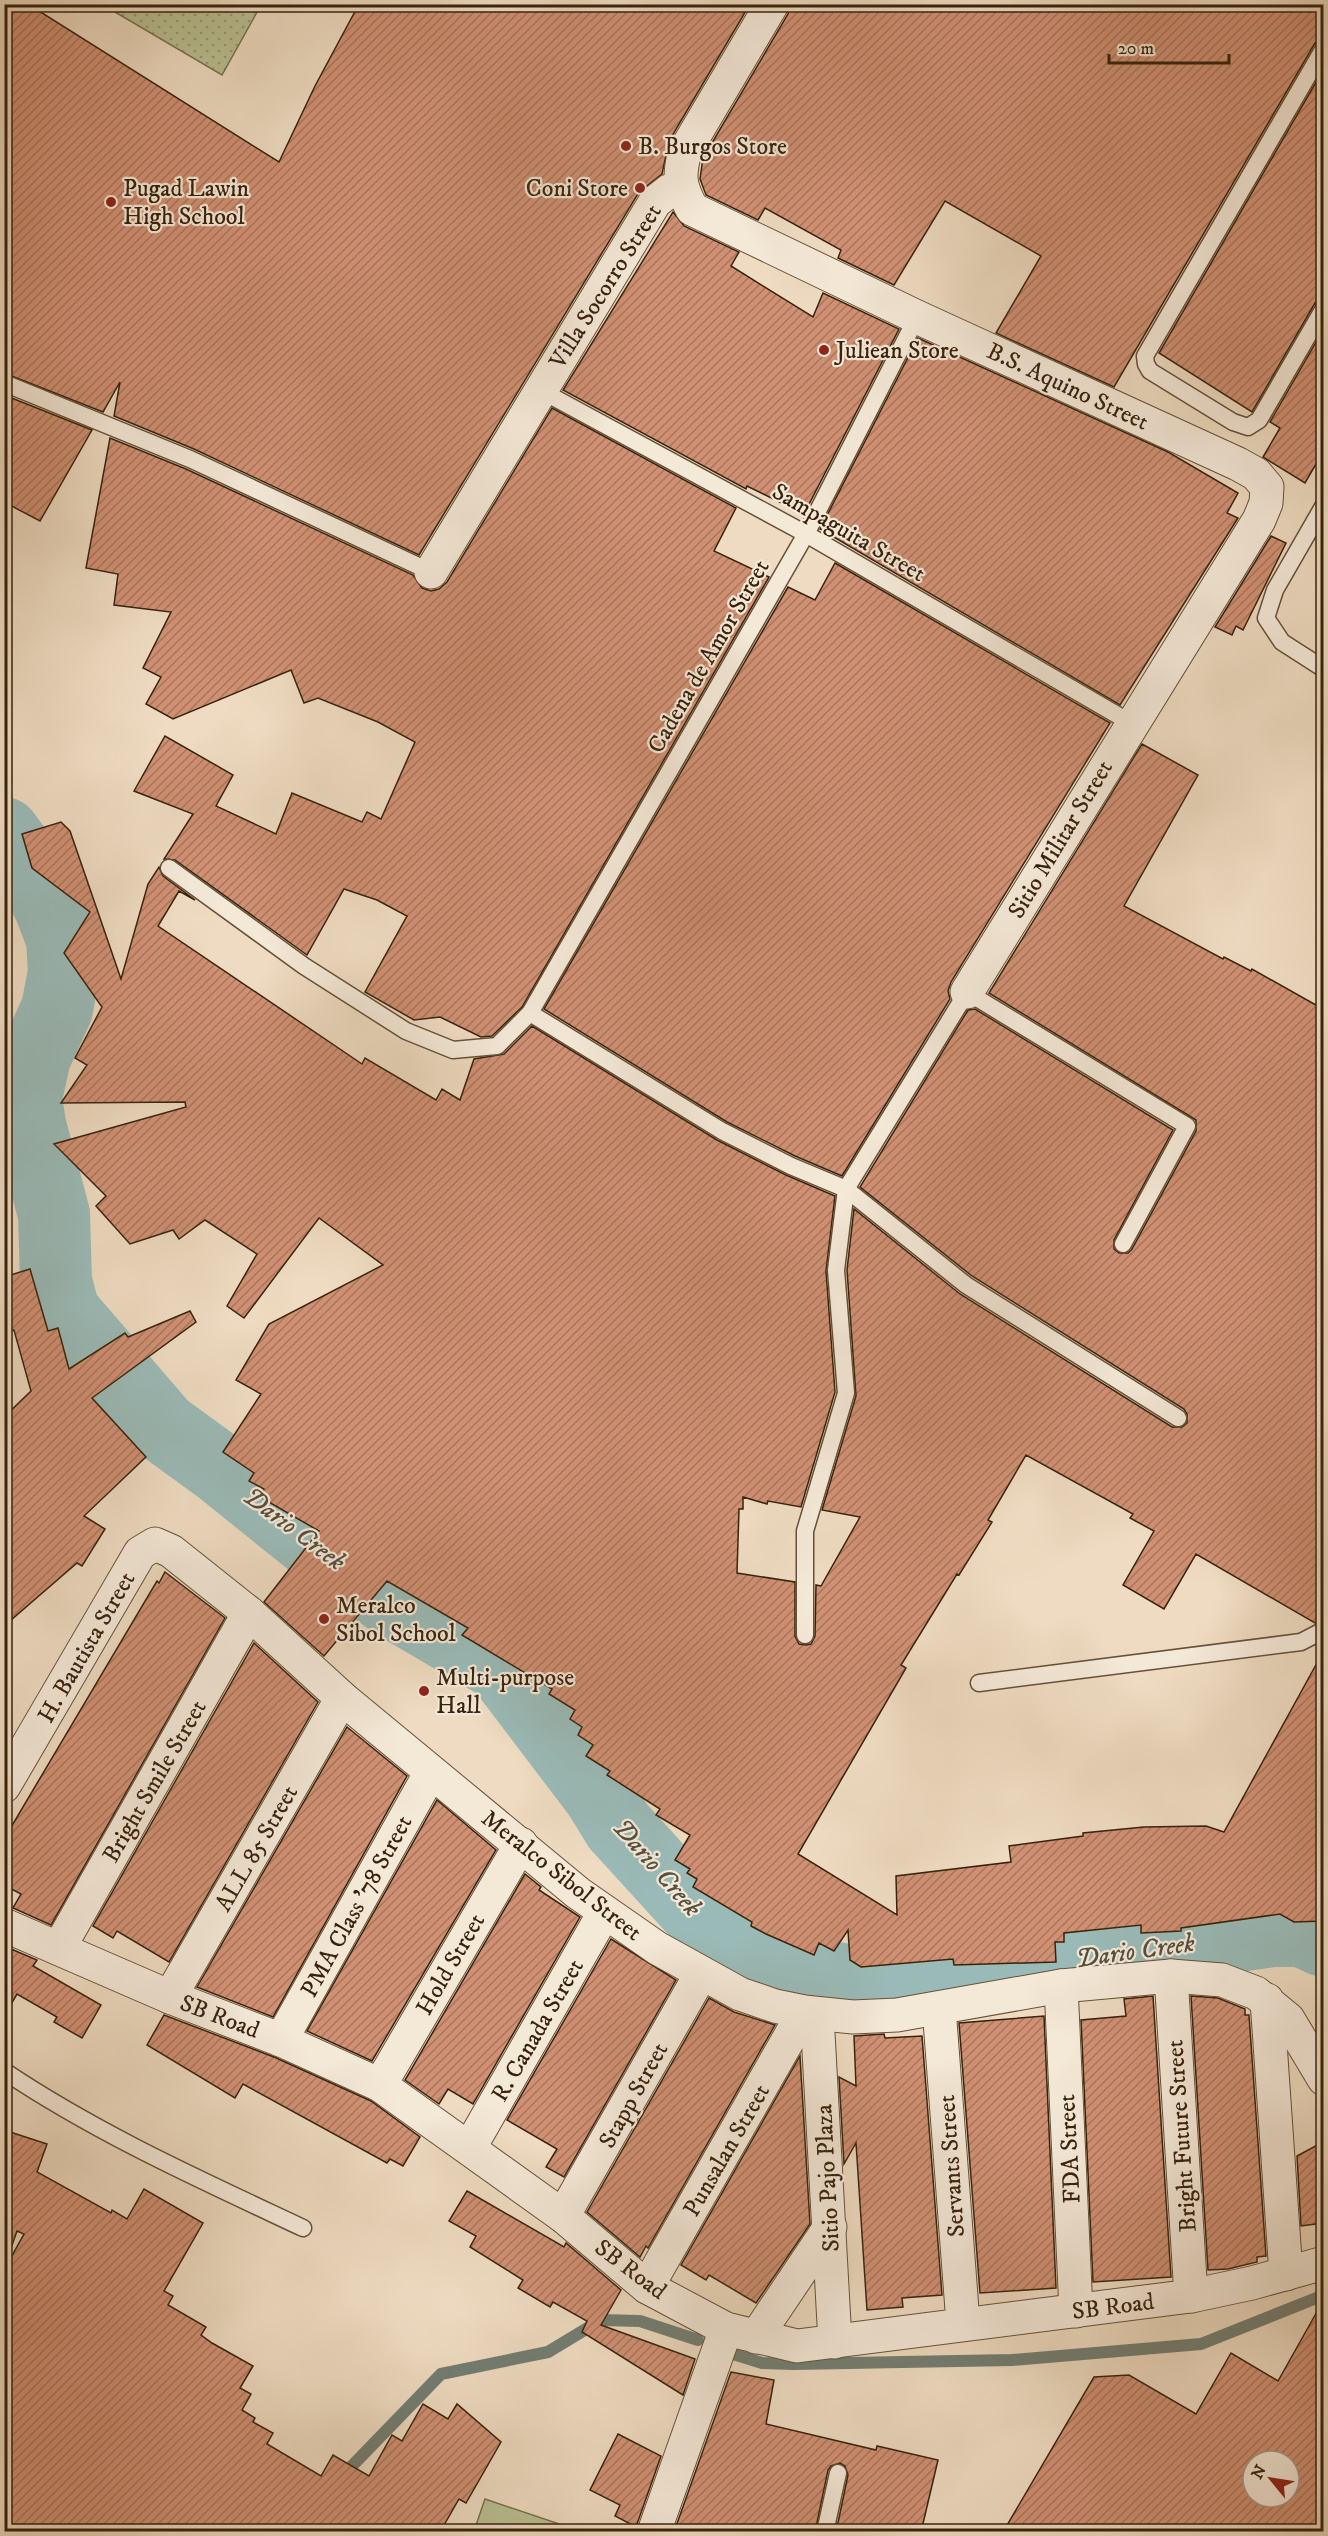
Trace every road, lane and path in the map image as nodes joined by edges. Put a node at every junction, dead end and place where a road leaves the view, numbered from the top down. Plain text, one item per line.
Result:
1 (772, 4) edge
2 (1323, 48) edge
3 (681, 187) junction
4 (1323, 308) edge
5 (917, 317) junction
6 (4, 383) edge
7 (540, 390) junction
8 (1267, 486) joint
9 (1323, 505) edge
10 (806, 534) junction
11 (431, 572) joint
12 (1323, 669) edge
13 (1131, 723) junction
14 (169, 868) dead end
15 (967, 992) junction
16 (530, 1013) junction
17 (846, 1189) junction
18 (1123, 1244) dead end
19 (1178, 1418) dead end
20 (155, 1544) joint
21 (249, 1613) junction
22 (1323, 1630) edge
23 (806, 1635) dead end
24 (979, 1683) dead end
25 (342, 1698) junction
26 (431, 1772) junction
27 (4, 1786) edge
28 (521, 1844) junction
29 (604, 1913) junction
30 (4, 1925) edge
31 (59, 1948) junction
32 (701, 1974) junction
33 (1171, 1976) junction
34 (1061, 1986) junction
35 (170, 1997) junction
36 (1267, 2000) junction
37 (939, 2008) junction
38 (810, 2013) junction
39 (281, 2040) junction
40 (4, 2072) edge
41 (1323, 2079) edge
42 (380, 2085) junction
43 (470, 2147) junction
44 (563, 2216) junction
45 (830, 2227) junction
46 (303, 2228) dead end
47 (1323, 2263) edge
48 (1286, 2274) junction
49 (647, 2287) junction
50 (1191, 2296) junction
51 (1076, 2311) junction
52 (963, 2323) junction
53 (741, 2333) junction
54 (835, 2342) junction
55 (838, 2473) dead end
56 (654, 2532) edge
57 (825, 2532) edge

1 - 3 street, Villa Socorro Street
2 - 4 lane
3 - 5 street, B.S. Aquino Street
3 - 7 street, Villa Socorro Street
5 - 8 street, B.S. Aquino Street
5 - 10 lane, Cadena de Amor Street
6 - 11 lane
7 - 10 lane, Sampaguita Street
7 - 11 street, Villa Socorro Street
8 - 13 street, Sitio Militar Street
9 - 12 lane
10 - 13 lane, Sampaguita Street
10 - 16 lane, Cadena de Amor Street
13 - 15 street, Sitio Militar Street
14 - 16 lane, Cadena de Amor Street
15 - 17 lane, Sitio Militar Street
15 - 18 lane
16 - 17 lane
17 - 19 lane
17 - 23 lane
20 - 21 street, Meralco Sibol Street
20 - 27 street, H. Bautista Street
21 - 25 street, Meralco Sibol Street
21 - 31 street, Bright Smile Street
22 - 24 lane
25 - 26 street, Meralco Sibol Street
25 - 35 street, ALL 85 Street
26 - 28 street, Meralco Sibol Street
26 - 39 street, PMA Class '78 Street
28 - 29 street, Meralco Sibol Street
28 - 42 street, Hold Street
29 - 32 street, Meralco Sibol Street
29 - 43 street, R. Canada Street
30 - 31 street, SB Road
31 - 35 street, SB Road
32 - 38 street, Meralco Sibol Street
32 - 44 street, Stapp Street
33 - 34 street, Meralco Sibol Street
33 - 36 street, Meralco Sibol Street
33 - 50 street, Bright Future Street
34 - 37 street, Meralco Sibol Street
34 - 51 street, FDA Street
35 - 39 street, SB Road
36 - 41 street, Meralco Sibol Street
36 - 48 street
37 - 38 street, Meralco Sibol Street
37 - 52 street, Servants Street
38 - 45 street, Sitio Pajo Plaza
38 - 49 street, Punsalan Street
39 - 42 street, SB Road
40 - 46 lane
42 - 43 street, SB Road
43 - 44 street, SB Road
44 - 49 street, SB Road
45 - 53 street
45 - 54 street, Sitio Pajo Plaza
47 - 48 street, SB Road
48 - 50 street, SB Road
49 - 53 street, SB Road
50 - 51 street, SB Road
51 - 52 street, SB Road
52 - 54 street, SB Road
53 - 54 street, SB Road
53 - 56 street
55 - 57 lane

